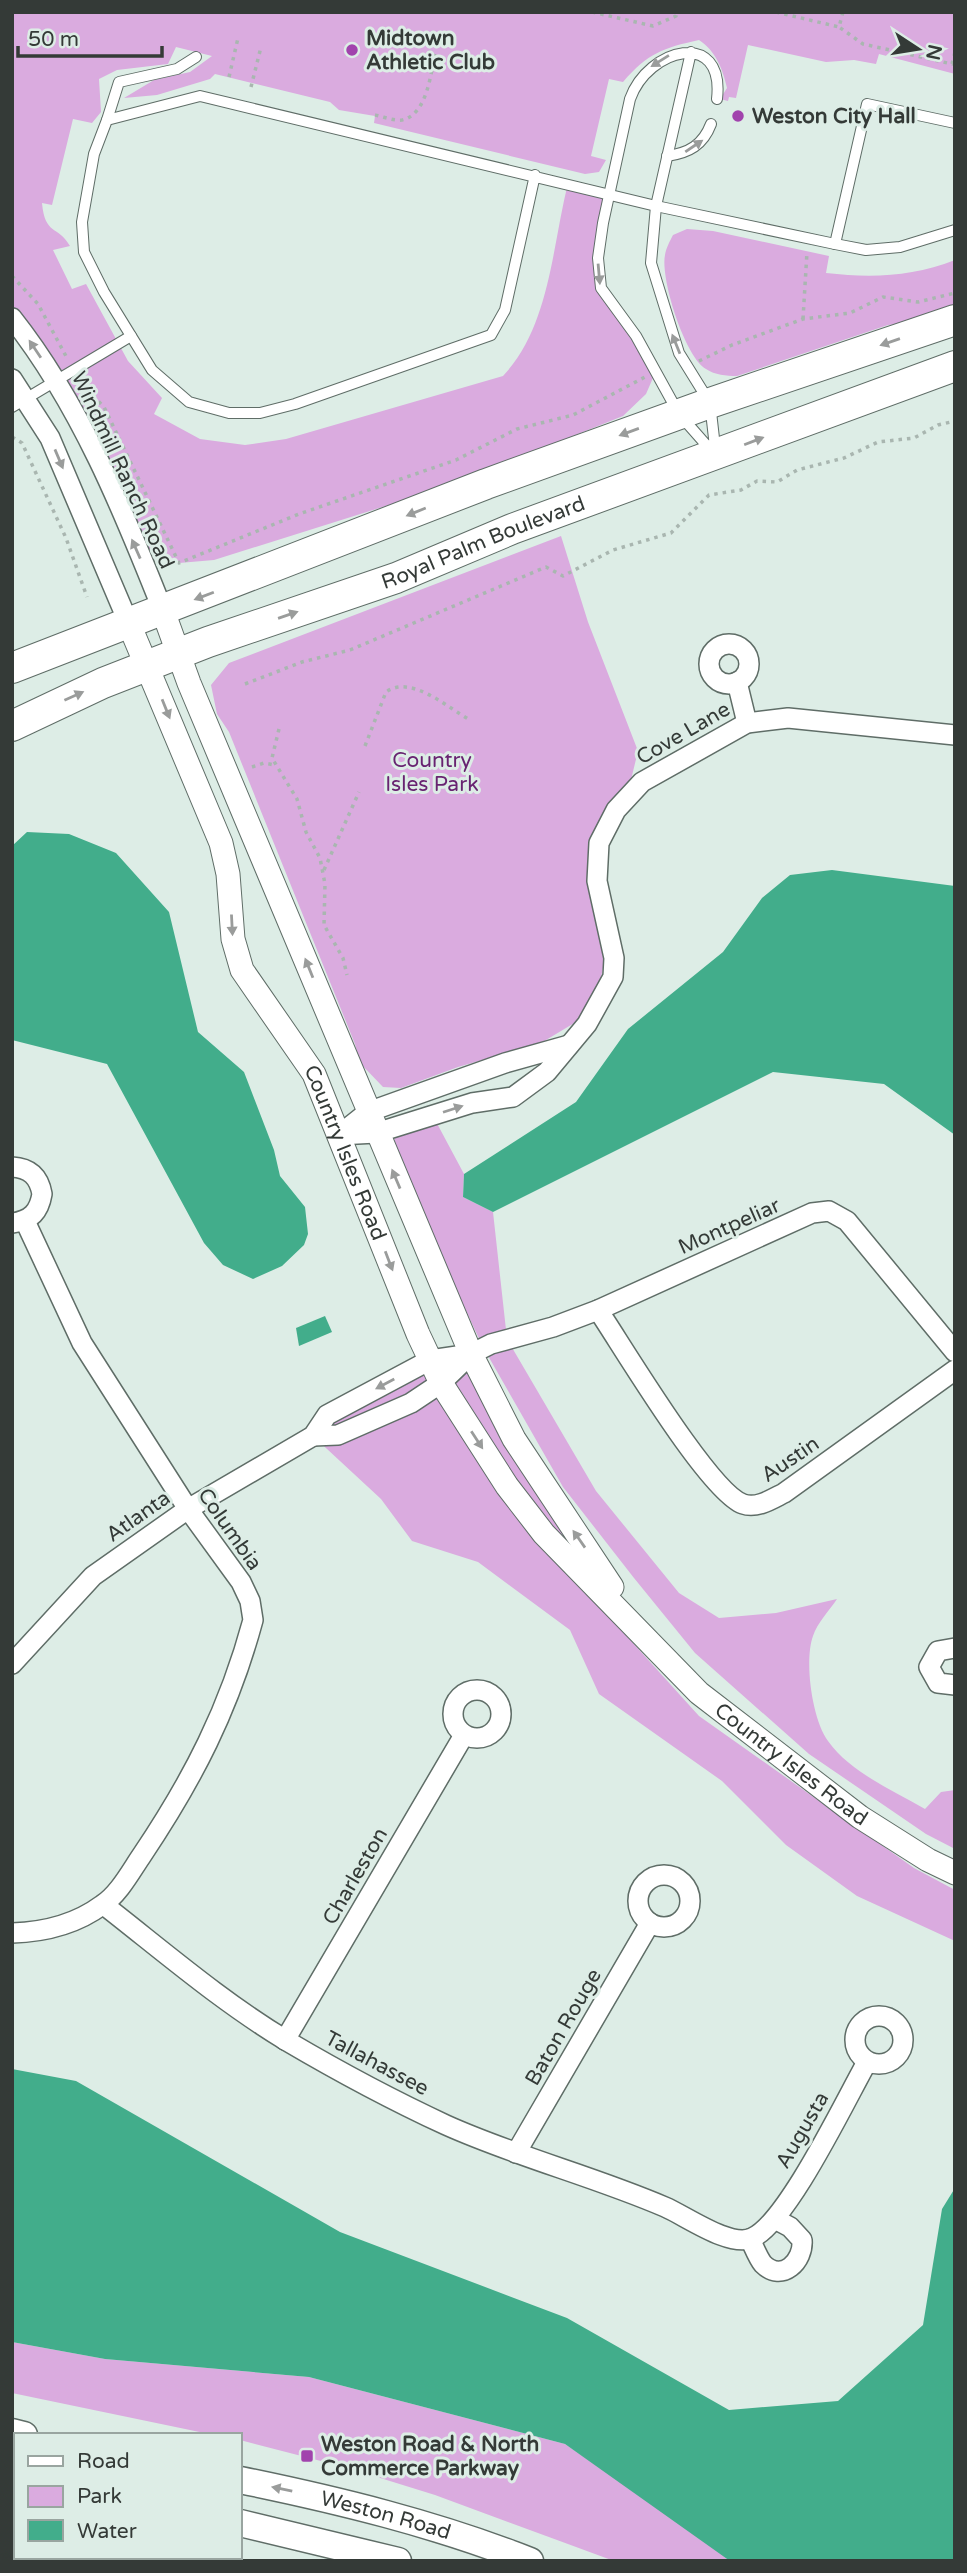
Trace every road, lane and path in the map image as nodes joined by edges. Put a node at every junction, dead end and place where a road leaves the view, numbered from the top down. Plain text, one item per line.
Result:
1 (592, 12) edge
2 (677, 12) edge
3 (776, 12) edge
4 (843, 12) edge
5 (839, 27) junction
6 (238, 38) dead end
7 (261, 47) dead end
8 (428, 52) dead end
9 (691, 52) junction
10 (955, 52) edge
11 (196, 57) dead end
12 (229, 77) dead end
13 (251, 87) dead end
14 (717, 99) dead end
15 (375, 115) dead end
16 (107, 120) junction
17 (955, 123) edge
18 (711, 124) dead end
19 (667, 156) junction
20 (535, 174) junction
21 (611, 193) junction
22 (656, 206) junction
23 (955, 230) edge
24 (809, 239) junction
25 (835, 244) junction
26 (12, 276) edge
27 (955, 293) edge
28 (12, 318) edge
29 (803, 319) junction
30 (955, 320) edge
31 (131, 336) junction
32 (685, 363) junction
33 (955, 366) edge
34 (74, 371) junction
35 (656, 371) junction
36 (12, 379) edge
37 (57, 381) junction
38 (20, 403) edge
39 (709, 403) junction
40 (680, 414) junction
41 (955, 421) edge
42 (12, 437) edge
43 (716, 456) junction
44 (87, 597) dead end
45 (163, 611) junction
46 (129, 624) junction
47 (178, 655) junction
48 (148, 666) junction
49 (12, 668) edge
50 (737, 682) dead end
51 (245, 684) dead end
52 (470, 720) dead end
53 (747, 723) junction
54 (12, 726) edge
55 (279, 729) dead end
56 (955, 735) edge
57 (365, 746) dead end
58 (275, 765) junction
59 (252, 767) dead end
60 (359, 792) dead end
61 (323, 873) junction
62 (347, 975) dead end
63 (569, 1045) junction
64 (372, 1123) junction
65 (339, 1135) junction
66 (12, 1167) edge
67 (19, 1222) edge
68 (598, 1310) junction
69 (955, 1352) edge
70 (471, 1354) junction
71 (430, 1360) junction
72 (955, 1370) edge
73 (440, 1383) junction
74 (313, 1436) junction
75 (188, 1508) junction
76 (646, 1635) junction
77 (955, 1648) edge
78 (13, 1662) edge
79 (955, 1685) edge
80 (464, 1735) dead end
81 (955, 1873) edge
82 (104, 1905) junction
83 (650, 1923) dead end
84 (12, 1933) edge
85 (285, 2040) junction
86 (867, 2062) dead end
87 (516, 2153) junction
88 (775, 2219) junction
89 (750, 2239) junction
90 (242, 2480) edge
91 (242, 2523) edge
92 (398, 2561) edge
93 (530, 2561) edge

1 - 2 path
3 - 5 path
4 - 5 path
5 - 10 path
6 - 12 path
7 - 13 path
8 - 15 path
9 - 14 lane
9 - 19 lane
9 -> 21 lane
11 - 16 lane
16 - 20 lane
16 - 31 lane
17 - 25 lane
19 -> 18 lane
19 - 22 lane
20 - 21 lane
20 - 31 lane
21 - 22 lane
21 -> 35 lane
22 - 24 lane
32 -> 22 lane
23 - 25 lane
24 - 25 lane
24 - 29 path
26 - 34 path
27 - 29 path
37 -> 28 street, Windmill Ranch Road
29 - 32 path
30 -> 39 main road
31 - 34 lane
32 - 39 lane
43 -> 33 main road, Royal Palm Boulevard
34 - 35 path
34 - 37 lane
35 - 40 lane
36 - 38 street
37 - 38 lane
45 -> 37 street, Windmill Ranch Road
38 -> 46 street
39 - 40 main road
39 - 43 lane
40 - 43 lane
40 -> 45 main road
41 - 51 path
42 - 44 path
47 -> 43 main road, Royal Palm Boulevard
45 - 46 main road
45 - 47 street, Country Isles Road
46 - 48 street, Country Isles Road
46 - 49 main road
47 - 48 main road, Royal Palm Boulevard
64 -> 47 street, Country Isles Road
54 -> 48 main road, Royal Palm Boulevard
48 -> 65 street, Country Isles Road
50 - 53 street
52 - 57 path
53 - 56 street, Cove Lane
53 - 63 street, Cove Lane
55 - 58 path
58 - 59 path
58 - 61 path
60 - 61 path
61 - 62 path
63 - 64 street, Cove Lane
64 -> 63 street, Cove Lane
64 - 65 street, Cove Lane
70 -> 64 street, Country Isles Road
65 -> 71 street, Country Isles Road
66 - 67 street, Columbia
67 - 75 street, Columbia
68 - 69 street, Montpeliar
68 - 70 street, Montpeliar
68 - 72 street, Austin
70 - 71 street, Atlanta
70 - 73 street, Atlanta
76 -> 70 street, Country Isles Road
71 - 73 street, Country Isles Road
71 -> 74 street, Atlanta
73 - 74 street, Atlanta
73 -> 76 street, Country Isles Road
74 - 75 street, Atlanta
75 - 78 street, Atlanta
75 - 82 street, Columbia
76 - 81 street, Country Isles Road
77 - 79 street
80 - 85 street, Charleston
82 - 84 street
82 - 85 street, Tallahassee
83 - 87 street, Baton Rouge
85 - 87 street, Tallahassee
86 - 88 street, Augusta
87 - 89 street, Tallahassee
88 - 89 street
88 - 89 street
93 -> 90 main road, Weston Road
91 - 92 main road, Weston Road

